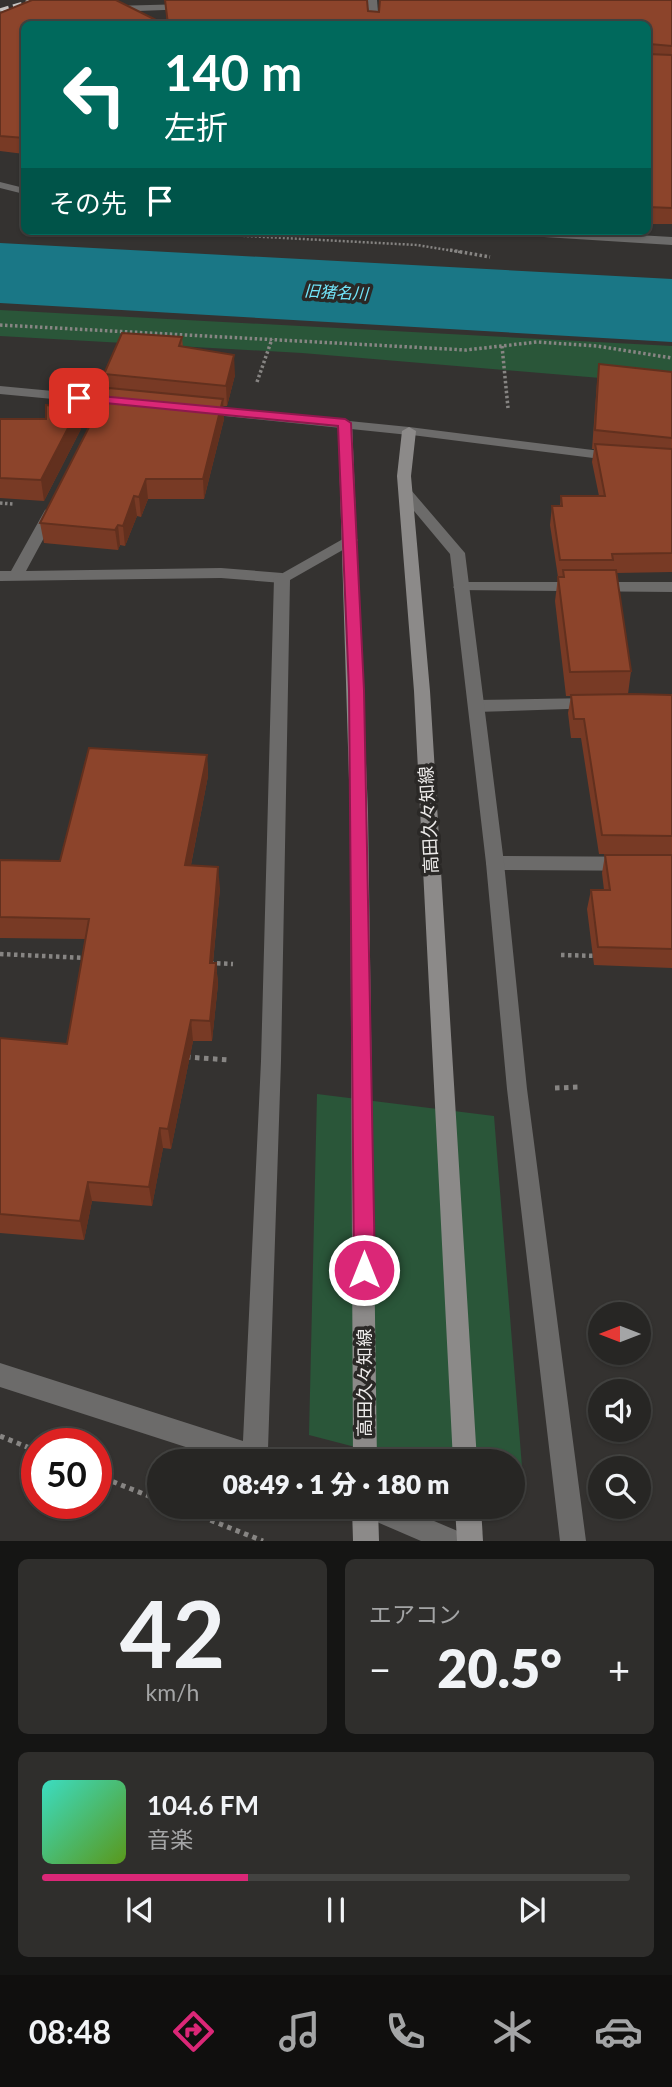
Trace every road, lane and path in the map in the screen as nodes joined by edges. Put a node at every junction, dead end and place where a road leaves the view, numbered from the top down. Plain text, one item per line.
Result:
1 (372, 1) edge
2 (359, 3) edge
3 (385, 3) edge
4 (197, 7) edge
5 (100, 9) edge
6 (375, 21) edge
7 (0, 185) edge
8 (21, 190) edge
9 (227, 235) edge
10 (576, 235) edge
11 (672, 241) edge
12 (496, 258) dead end
13 (0, 325) edge
14 (272, 340) junction
15 (502, 346) junction
16 (672, 358) edge
17 (0, 390) edge
18 (144, 404) edge
19 (182, 408) edge
20 (246, 414) junction
21 (345, 423) junction
22 (409, 431) junction
23 (509, 444) junction
24 (634, 458) edge
25 (406, 493) junction
26 (60, 494) edge
27 (350, 540) junction
28 (8, 576) edge
29 (282, 578) junction
30 (461, 587) junction
31 (672, 587) edge
32 (616, 704) edge
33 (476, 706) junction
34 (495, 863) junction
35 (672, 864) edge
36 (0, 954) edge
37 (561, 955) dead end
38 (603, 956) edge
39 (96, 958) edge
40 (206, 963) edge
41 (234, 964) dead end
42 (173, 1056) edge
43 (226, 1059) dead end
44 (0, 1375) edge
45 (0, 1436) edge
46 (21, 1445) edge
47 (233, 1449) edge
48 (261, 1449) edge
49 (365, 1449) edge
50 (464, 1449) edge
51 (112, 1481) edge
52 (147, 1495) edge
53 (207, 1519) edge
54 (365, 1519) edge
55 (400, 1519) edge
56 (469, 1519) edge
57 (263, 1541) edge
58 (366, 1541) edge
59 (451, 1541) edge
60 (470, 1541) edge
61 (573, 1541) edge

1 - 2 street
1 - 3 street
1 - 6 street
4 - 5 street
7 - 8 street
9 - 12 path
10 - 11 street
13 - 14 path
14 - 15 path
14 - 20 path
15 - 16 path
15 - 23 path
17 - 18 street
19 - 20 street
20 - 21 street
21 - 22 street
21 - 27 main road, 高田久々知線
22 - 23 street
22 - 25 main road, 高田久々知線
23 - 24 street
25 - 30 street
25 - 50 main road, 高田久々知線
26 - 28 street
27 - 29 street
27 - 49 main road, 高田久々知線
28 - 29 street
29 - 48 street
30 - 31 street
30 - 33 street
32 - 33 street
33 - 34 street
34 - 35 street
34 - 61 street
36 - 39 path
37 - 38 path
40 - 41 path
42 - 43 path
44 - 47 street
45 - 46 path
51 - 52 path
53 - 57 path
54 - 58 main road
55 - 59 street
56 - 60 main road

